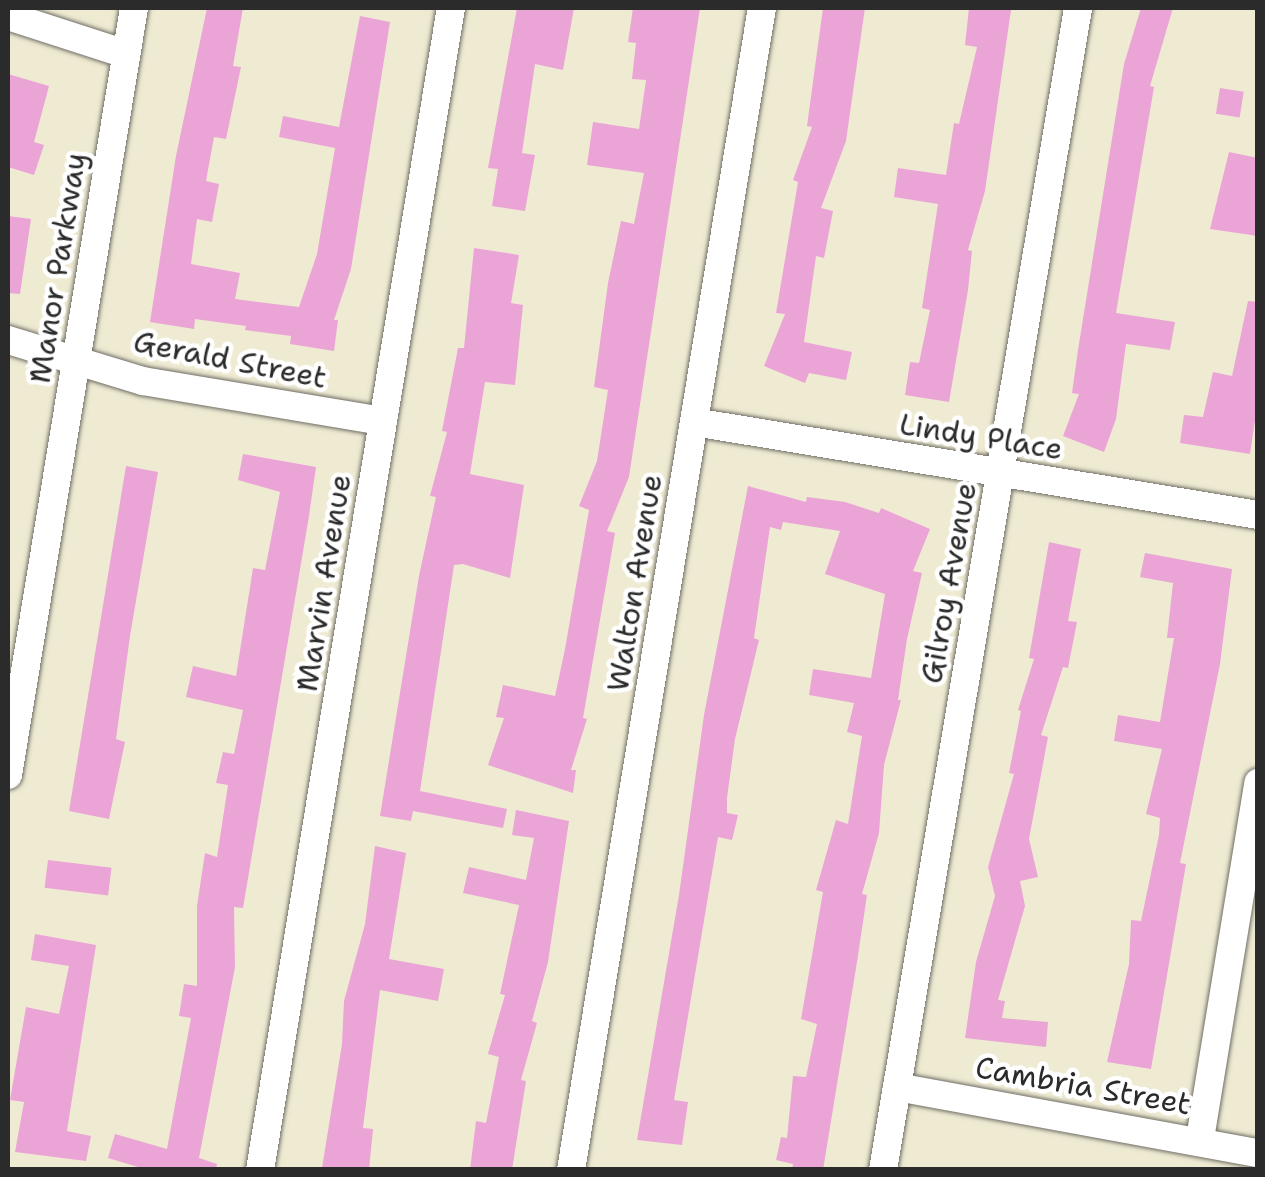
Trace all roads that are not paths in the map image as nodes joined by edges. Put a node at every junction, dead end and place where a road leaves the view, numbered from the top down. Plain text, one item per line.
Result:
1 (134, 8) edge
2 (451, 8) edge
3 (762, 8) edge
4 (1078, 8) edge
5 (8, 16) edge
6 (126, 54) junction
7 (8, 340) edge
8 (76, 358) junction
9 (383, 421) junction
10 (694, 422) junction
11 (1000, 473) junction
12 (1258, 515) edge
13 (8, 775) edge
14 (1258, 783) edge
15 (897, 1087) junction
16 (1200, 1139) junction
17 (1258, 1152) edge
18 (260, 1170) edge
19 (571, 1170) edge
20 (883, 1170) edge

1 - 6 street, Manor Parkway
2 - 9 street, Marvin Avenue
3 - 10 street, Walton Avenue
4 - 11 street, Gilroy Avenue
5 - 6 street
6 - 8 street, Manor Parkway
7 - 8 street, Gerald Street
8 - 9 street, Gerald Street
8 - 13 street, Manor Parkway
9 - 18 street, Marvin Avenue
10 - 11 street, Lindy Place
10 - 19 street, Walton Avenue
11 - 12 street, Lindy Place
11 - 15 street, Gilroy Avenue
14 - 16 street
15 - 16 street, Cambria Street
15 - 20 street, Gilroy Avenue
16 - 17 street, Cambria Street

